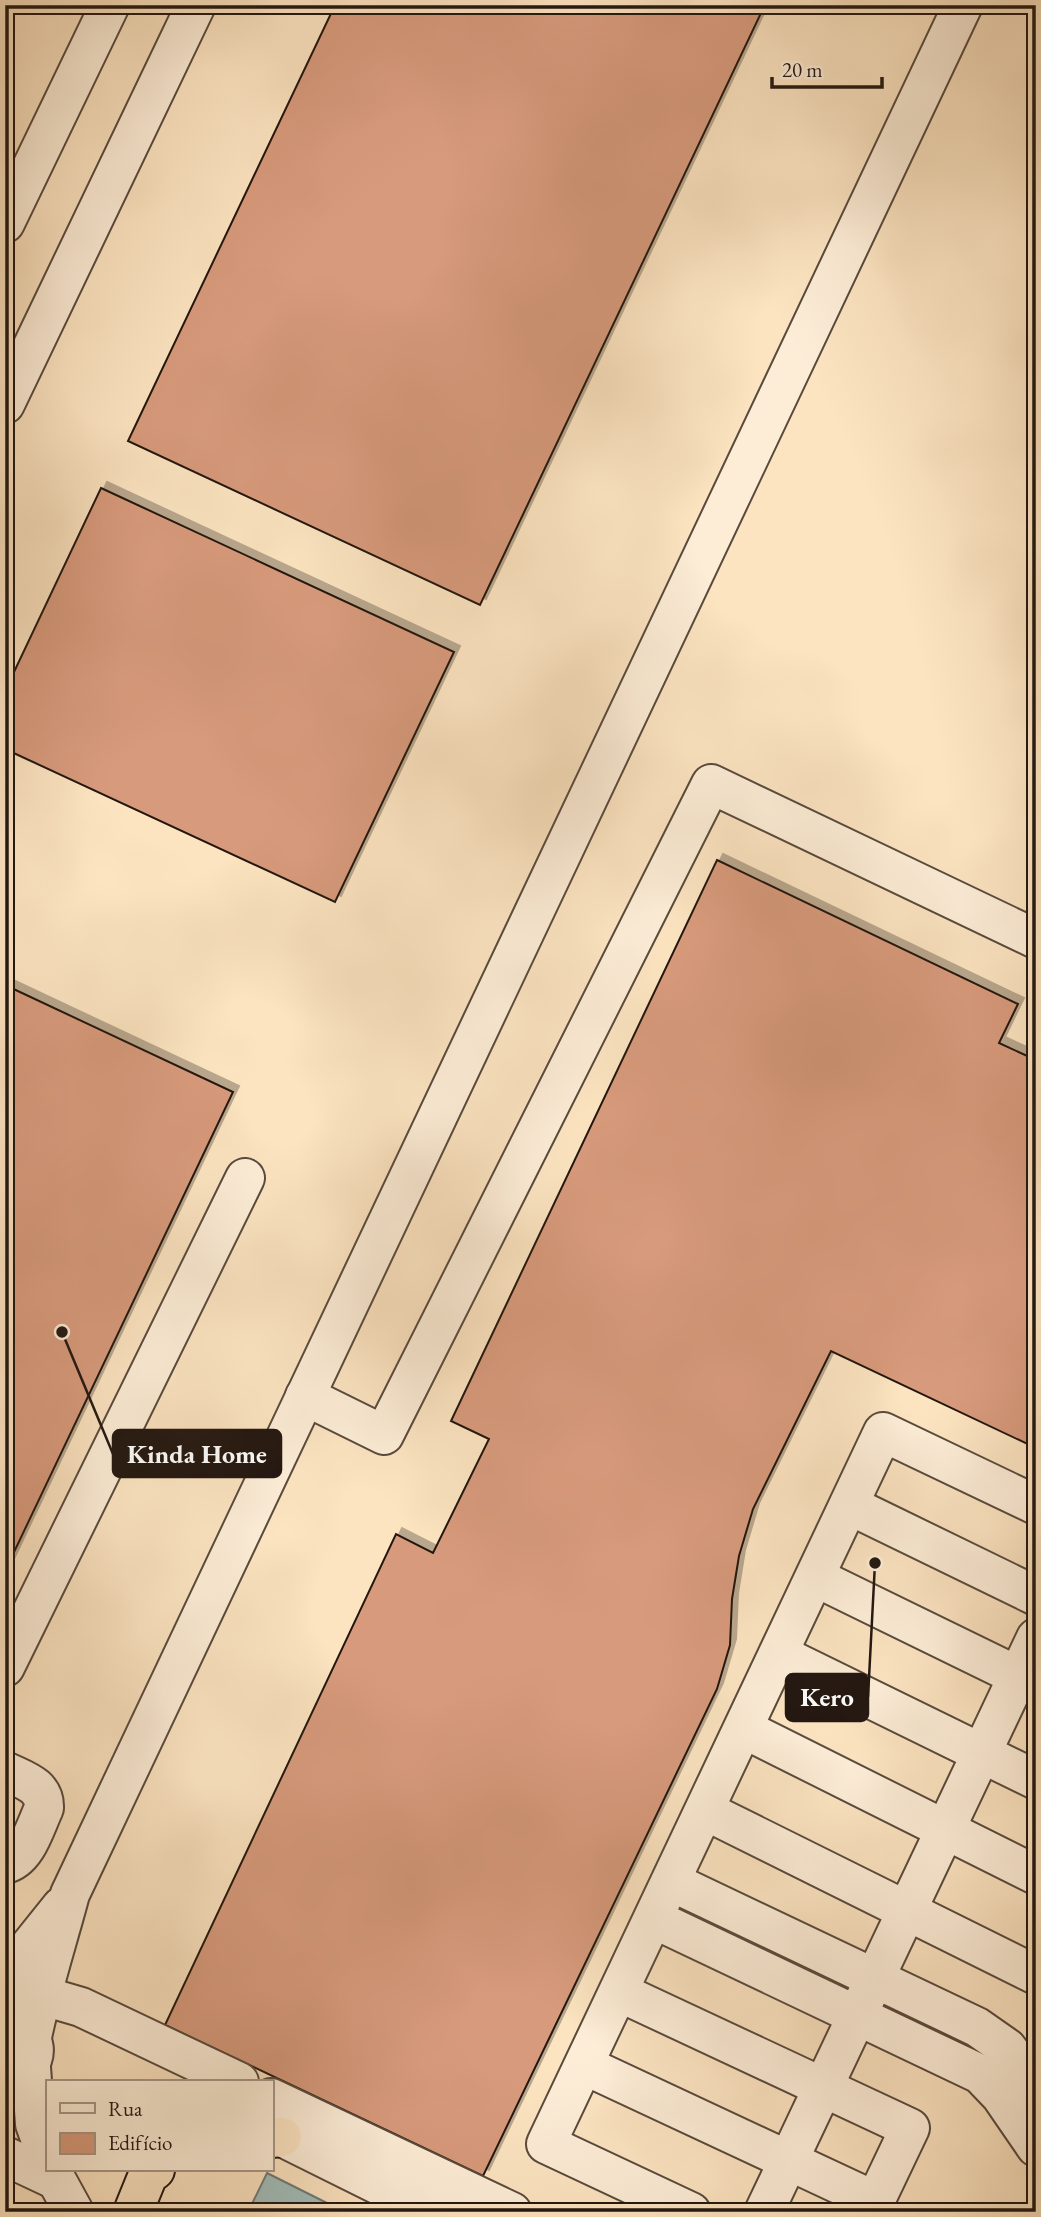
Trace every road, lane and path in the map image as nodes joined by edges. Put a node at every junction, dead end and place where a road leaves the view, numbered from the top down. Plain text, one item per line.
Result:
1 (110, 5) edge
2 (195, 5) edge
3 (963, 5) edge
4 (5, 223) edge
5 (5, 404) edge
6 (1036, 939) edge
7 (245, 1178) dead end
8 (305, 1396) junction
9 (849, 1505) junction
10 (1036, 1505) edge
11 (815, 1577) junction
12 (1036, 1596) edge
13 (1036, 1638) edge
14 (779, 1654) junction
15 (5, 1667) edge
16 (1027, 1681) edge
17 (744, 1729) junction
18 (981, 1754) junction
19 (5, 1771) edge
20 (1036, 1780) edge
21 (706, 1811) junction
22 (945, 1830) junction
23 (5, 1864) edge
24 (1036, 1875) edge
25 (672, 1882) junction
26 (71, 1894) junction
27 (907, 1911) junction
28 (654, 1919) junction
29 (1036, 1975) edge
30 (5, 1977) edge
31 (875, 1979) junction
32 (619, 1992) junction
33 (23, 1995) edge
34 (857, 2015) junction
35 (18, 2054) edge
36 (584, 2065) junction
37 (235, 2080) edge
38 (824, 2087) junction
39 (1036, 2087) edge
40 (273, 2099) edge
41 (276, 2137) edge
42 (1036, 2147) edge
43 (46, 2155) edge
44 (5, 2156) edge
45 (789, 2161) junction
46 (46, 2168) edge
47 (53, 2172) edge
48 (152, 2172) edge
49 (873, 2207) edge
50 (75, 2212) edge
51 (133, 2212) edge
52 (433, 2212) edge
53 (512, 2212) edge
54 (691, 2212) edge
55 (764, 2212) edge

1 - 4 lane
2 - 5 lane
3 - 8 lane
6 - 8 lane
7 - 15 lane
8 - 26 lane
9 - 10 lane
9 - 11 lane
9 - 12 lane
11 - 14 lane
11 - 16 lane
13 - 16 lane
14 - 17 lane
14 - 18 lane
16 - 18 lane
17 - 21 lane
17 - 22 lane
18 - 20 lane
18 - 22 lane
19 - 23 lane
21 - 25 lane
21 - 27 lane
22 - 24 lane
22 - 27 lane
25 - 28 lane
25 - 31 lane
26 - 30 lane
26 - 33 lane
27 - 29 lane
27 - 31 lane
28 - 32 lane
28 - 34 lane
31 - 34 lane
31 - 39 lane
32 - 36 lane
32 - 38 lane
33 - 35 lane
33 - 37 lane
34 - 38 lane
34 - 42 lane
35 - 43 lane
36 - 45 lane
36 - 54 lane
38 - 45 lane
38 - 49 lane
40 - 53 lane
41 - 52 lane
44 - 46 lane
45 - 49 lane
45 - 55 lane
47 - 50 lane
48 - 51 highway

